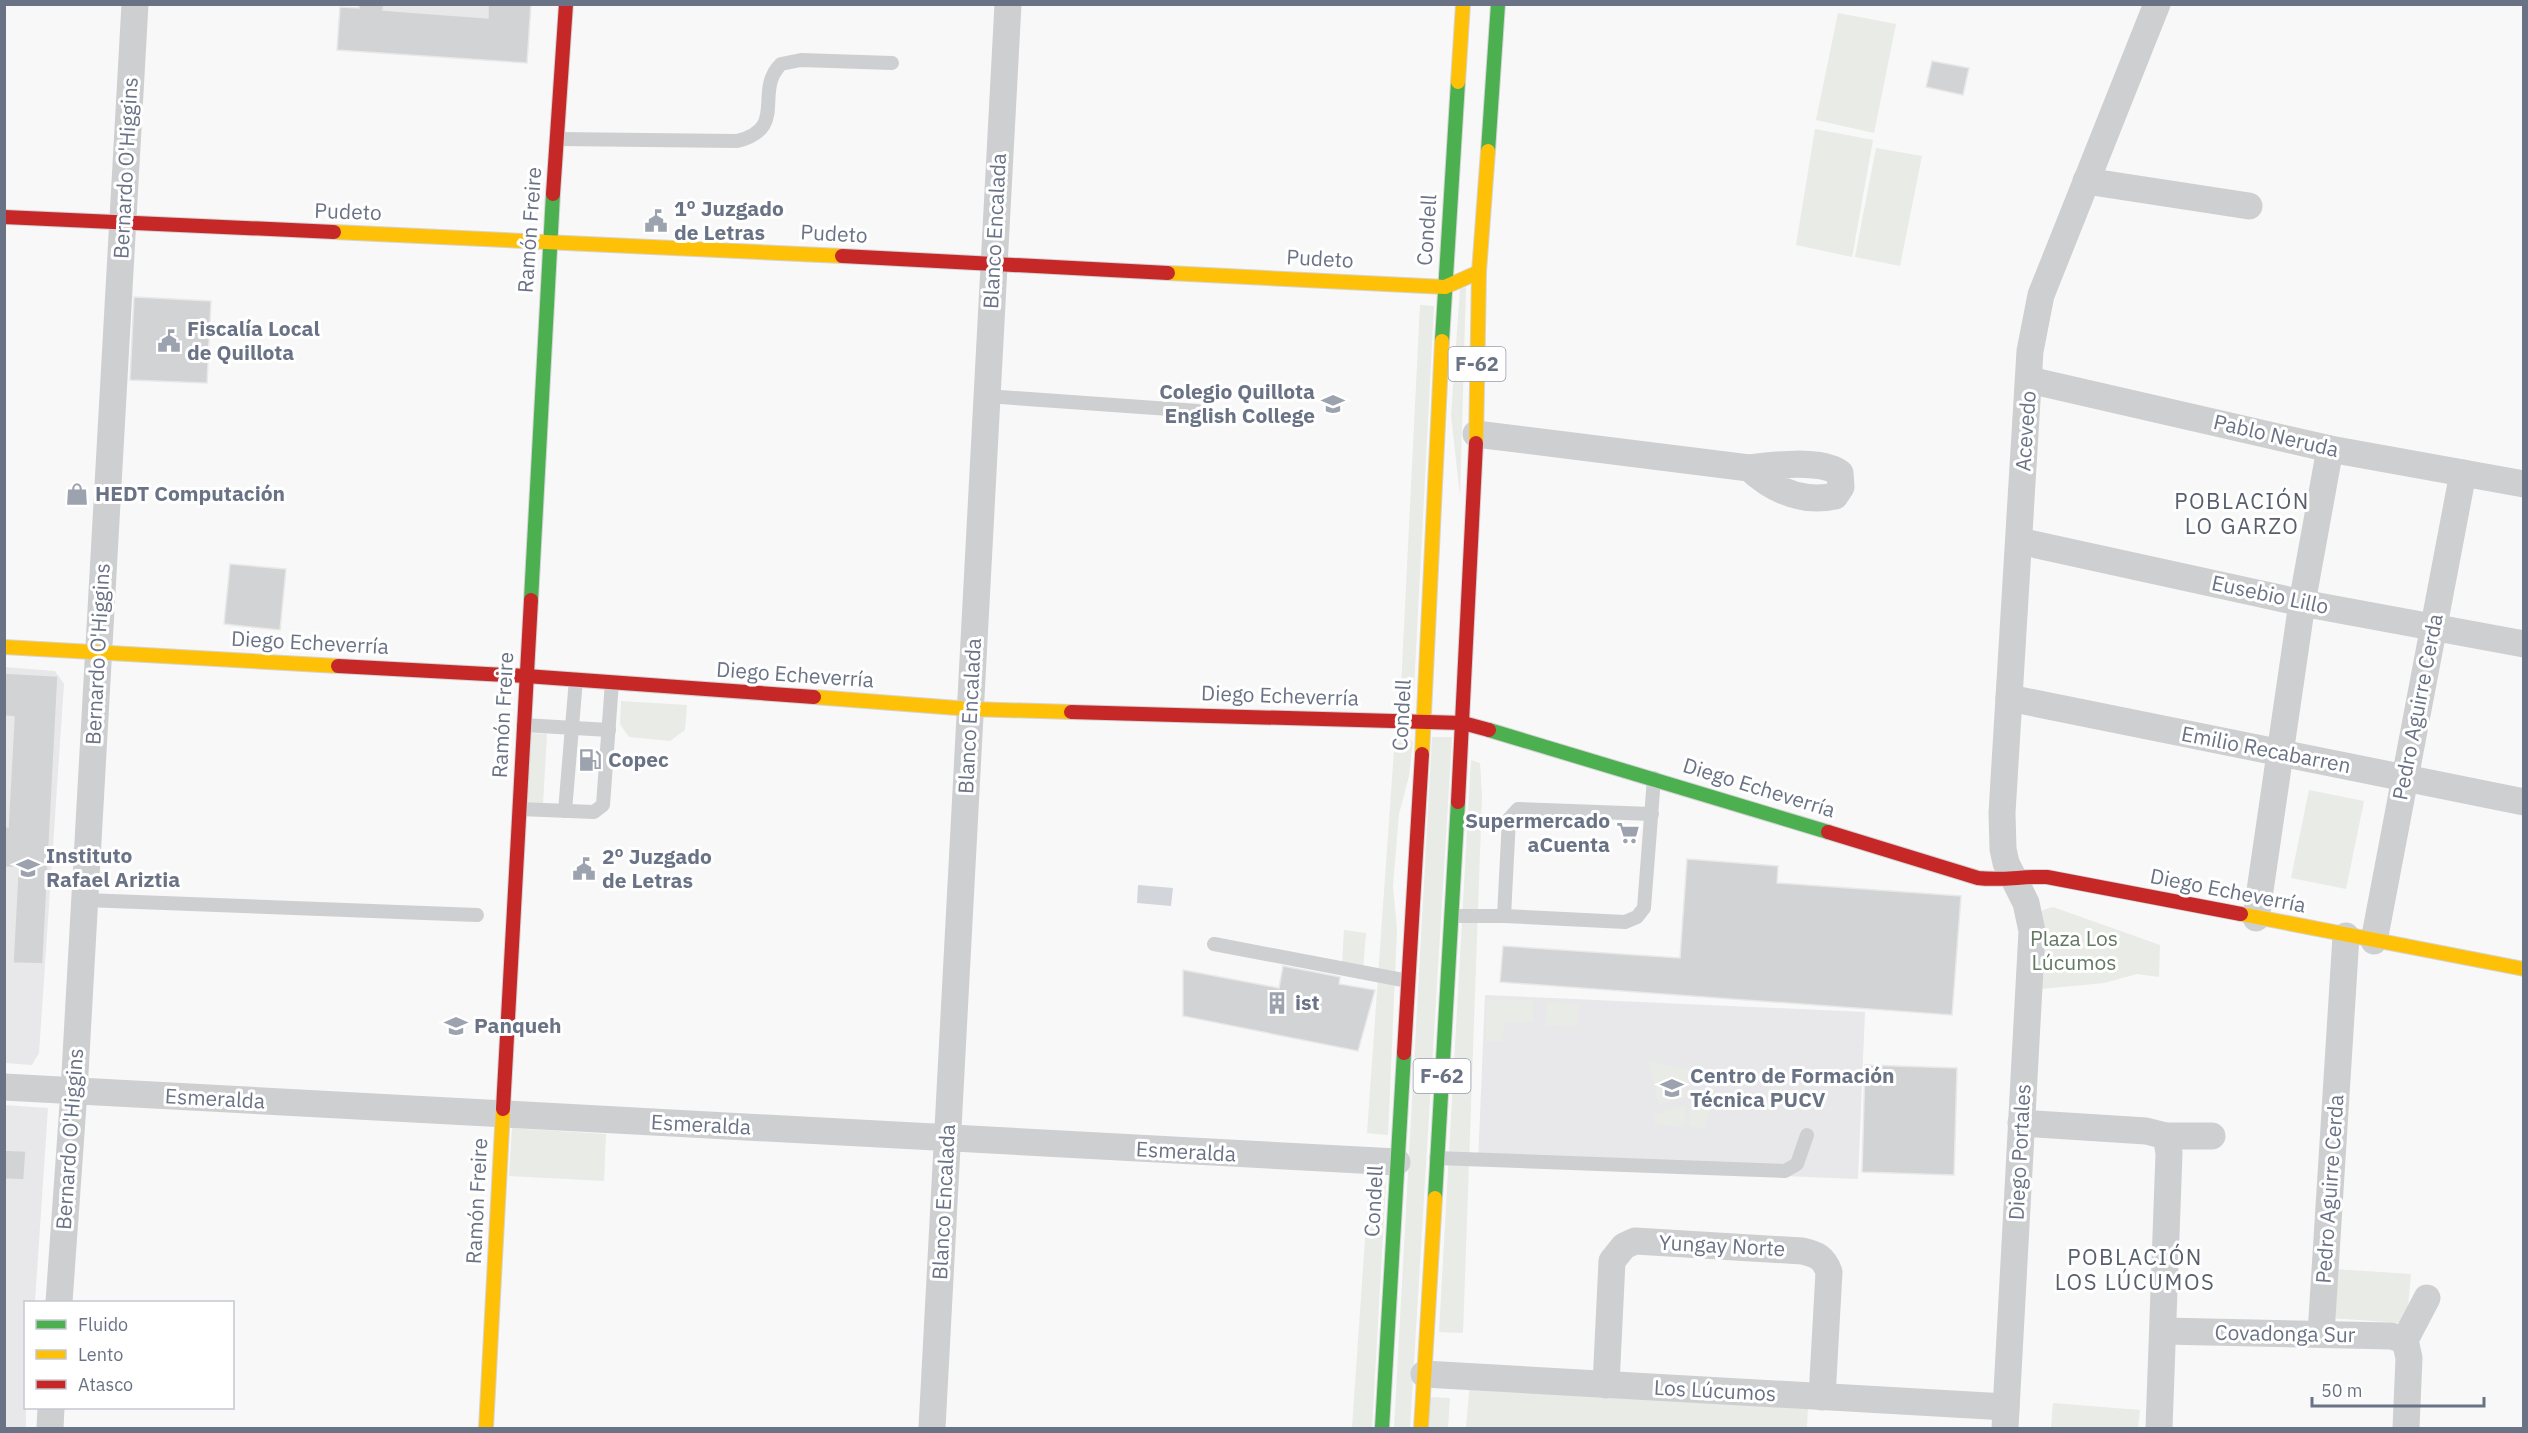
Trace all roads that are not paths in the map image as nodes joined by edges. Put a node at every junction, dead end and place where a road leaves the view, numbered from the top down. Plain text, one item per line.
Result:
1 (135, 4) edge
2 (566, 4) edge
3 (1008, 4) edge
4 (1463, 4) edge
5 (1498, 4) edge
6 (2157, 4) edge
7 (892, 63) dead end
8 (557, 139) junction
9 (2086, 181) junction
10 (2249, 206) dead end
11 (4, 216) edge
12 (123, 224) junction
13 (550, 241) junction
14 (994, 264) junction
15 (1479, 272) junction
16 (1444, 286) junction
17 (2029, 380) junction
18 (986, 396) junction
19 (1198, 411) dead end
20 (1476, 434) junction
21 (2330, 449) junction
22 (1749, 468) dead end
23 (2463, 473) junction
24 (2523, 484) edge
25 (2019, 541) junction
26 (2302, 603) junction
27 (2433, 626) junction
28 (2523, 644) edge
29 (4, 647) edge
30 (98, 653) junction
31 (526, 676) junction
32 (576, 680) junction
33 (612, 682) junction
34 (2009, 698) junction
35 (970, 709) junction
36 (1424, 722) junction
37 (1463, 723) junction
38 (523, 725) junction
39 (572, 728) junction
40 (609, 730) junction
41 (2278, 754) junction
42 (1654, 778) junction
43 (2405, 778) junction
44 (2523, 802) edge
45 (519, 809) junction
46 (566, 811) junction
47 (1652, 814) junction
48 (2013, 878) junction
49 (85, 900) junction
50 (477, 915) dead end
51 (1452, 916) junction
52 (1504, 916) junction
53 (2256, 918) junction
54 (2346, 936) junction
55 (2374, 941) junction
56 (1214, 944) dead end
57 (2523, 969) edge
58 (1408, 981) junction
59 (4, 1087) edge
60 (74, 1091) junction
61 (502, 1113) junction
62 (2021, 1123) junction
63 (1808, 1135) dead end
64 (2166, 1136) junction
65 (2212, 1136) dead end
66 (947, 1139) junction
67 (1436, 1158) junction
68 (1397, 1162) junction
69 (2427, 1299) dead end
70 (59, 1301) edge
71 (2164, 1331) junction
72 (2321, 1335) junction
73 (2405, 1340) junction
74 (1425, 1374) junction
75 (1606, 1385) junction
76 (1822, 1397) junction
77 (51, 1409) edge
78 (2006, 1418) edge
79 (50, 1428) edge
80 (486, 1428) edge
81 (932, 1428) edge
82 (1382, 1428) edge
83 (1421, 1428) edge
84 (2158, 1428) edge
85 (2406, 1428) edge

1 - 12 street, Bernardo O'Higgins
2 - 8 main road, Ramón Freire
3 - 14 street, Blanco Encalada
4 - 16 main road, Condell / F-62
5 - 15 main road, F-62
6 - 9 street, Acevedo
7 - 8 lane
8 - 13 main road, Ramón Freire
9 - 10 street
9 - 17 street, Acevedo
11 - 12 main road, Pudeto
12 - 13 main road, Pudeto
12 - 30 street, Bernardo O'Higgins
13 - 14 main road, Pudeto
13 - 31 main road, Ramón Freire
14 - 16 main road, Pudeto
14 - 18 street, Blanco Encalada
15 - 16 main road, Pudeto
15 - 20 main road, F-62
16 - 36 main road, Condell / F-62
17 - 21 street, Pablo Neruda
17 - 25 street, Acevedo
18 - 19 lane
18 - 35 street, Blanco Encalada
20 - 22 street
20 - 37 main road, F-62
21 - 23 street, Pablo Neruda
21 - 26 street
23 - 24 street, Pablo Neruda
23 - 27 street, Pedro Aguirre Cerda
25 - 26 street, Eusebio Lillo
25 - 34 street, Acevedo
26 - 27 street, Eusebio Lillo
26 - 41 street
27 - 28 street, Eusebio Lillo
27 - 43 street, Pedro Aguirre Cerda
29 - 30 main road, Diego Echeverría
30 - 31 main road, Diego Echeverría
30 - 49 street, Bernardo O'Higgins
31 - 32 main road, Diego Echeverría
31 - 38 main road, Ramón Freire
32 - 33 main road, Diego Echeverría
32 - 39 lane
33 - 35 main road, Diego Echeverría
33 - 40 lane
34 - 41 street, Emilio Recabarren
34 - 48 street, Acevedo
35 - 36 main road, Diego Echeverría
35 - 66 street, Blanco Encalada
36 - 37 main road, Diego Echeverría
36 - 58 main road, Condell / F-62
37 - 42 main road, Diego Echeverría
37 - 51 main road, F-62
38 - 39 lane
38 - 45 main road, Ramón Freire
39 - 40 lane
39 - 46 lane
40 - 46 lane
41 - 43 street, Emilio Recabarren
41 - 53 street
42 - 47 lane
42 - 48 main road, Diego Echeverría
43 - 44 street, Emilio Recabarren
43 - 55 street, Pedro Aguirre Cerda
45 - 46 lane
45 - 61 main road, Ramón Freire
47 - 52 lane
47 - 52 lane
48 - 53 main road, Diego Echeverría
48 - 62 street, Diego Portales
49 - 50 lane
49 - 60 street, Bernardo O'Higgins
51 - 52 lane
51 - 67 main road, F-62
53 - 54 main road, Diego Echeverría
54 - 55 main road, Diego Echeverría
54 - 72 street, Pedro Aguirre Cerda
55 - 57 main road, Diego Echeverría
56 - 58 lane
58 - 68 main road, Condell / F-62
59 - 60 street, Esmeralda
60 - 61 street, Esmeralda
60 - 70 street, Bernardo O'Higgins
61 - 66 street, Esmeralda
61 - 80 main road, Ramón Freire
62 - 64 street
62 - 78 street, Diego Portales
63 - 67 lane
64 - 65 street
64 - 71 street
66 - 68 street, Esmeralda
66 - 81 street, Blanco Encalada
67 - 74 main road, F-62
68 - 82 main road, Condell / F-62
69 - 73 street
71 - 72 street, Covadonga Sur
71 - 84 street
72 - 73 street, Covadonga Sur
73 - 85 street
74 - 75 street, Los Lúcumos
74 - 83 main road, F-62
75 - 76 street, Los Lúcumos
75 - 76 street, Yungay Norte
76 - 78 street, Los Lúcumos
77 - 79 street

